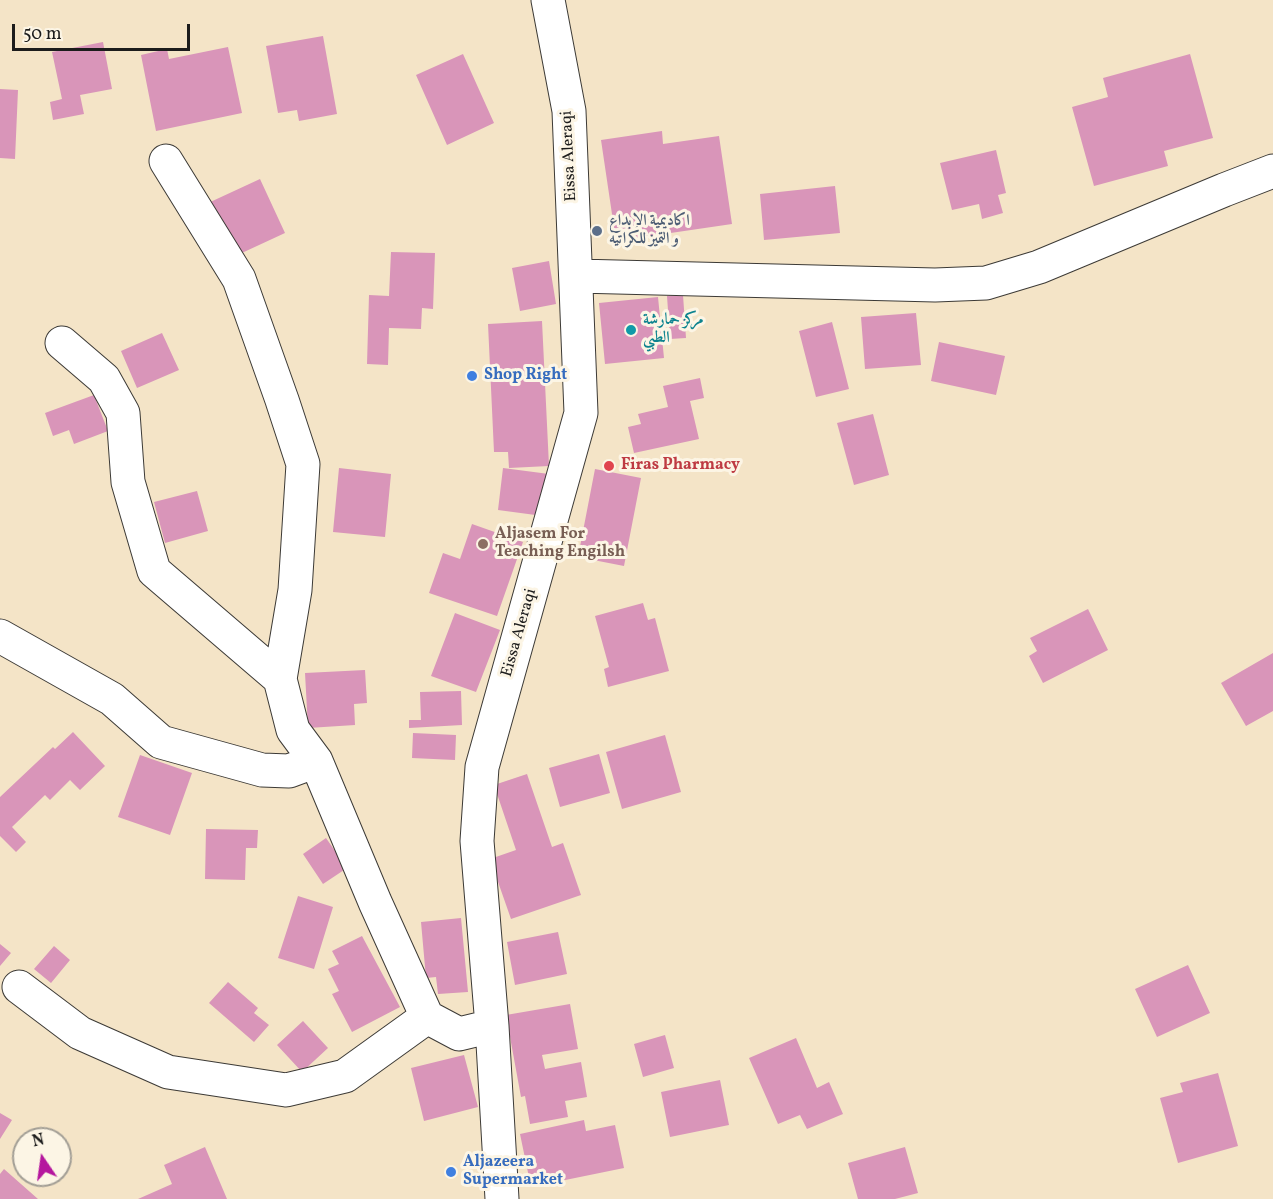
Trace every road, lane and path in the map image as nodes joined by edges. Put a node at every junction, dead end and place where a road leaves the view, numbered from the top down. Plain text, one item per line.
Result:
1 (548, 0) edge
2 (166, 161) dead end
3 (1273, 171) edge
4 (577, 276) junction
5 (62, 343) dead end
6 (0, 636) edge
7 (280, 679) junction
8 (316, 761) junction
9 (19, 987) dead end
10 (427, 1017) junction
11 (492, 1026) junction
12 (502, 1199) edge

1 - 4 street, Eissa Aleraqi
2 - 7 street
3 - 4 street
4 - 11 street, Eissa Aleraqi
5 - 7 street
6 - 8 street
7 - 8 street
8 - 10 street
9 - 10 street
10 - 11 street
11 - 12 street, Eissa Aleraqi

